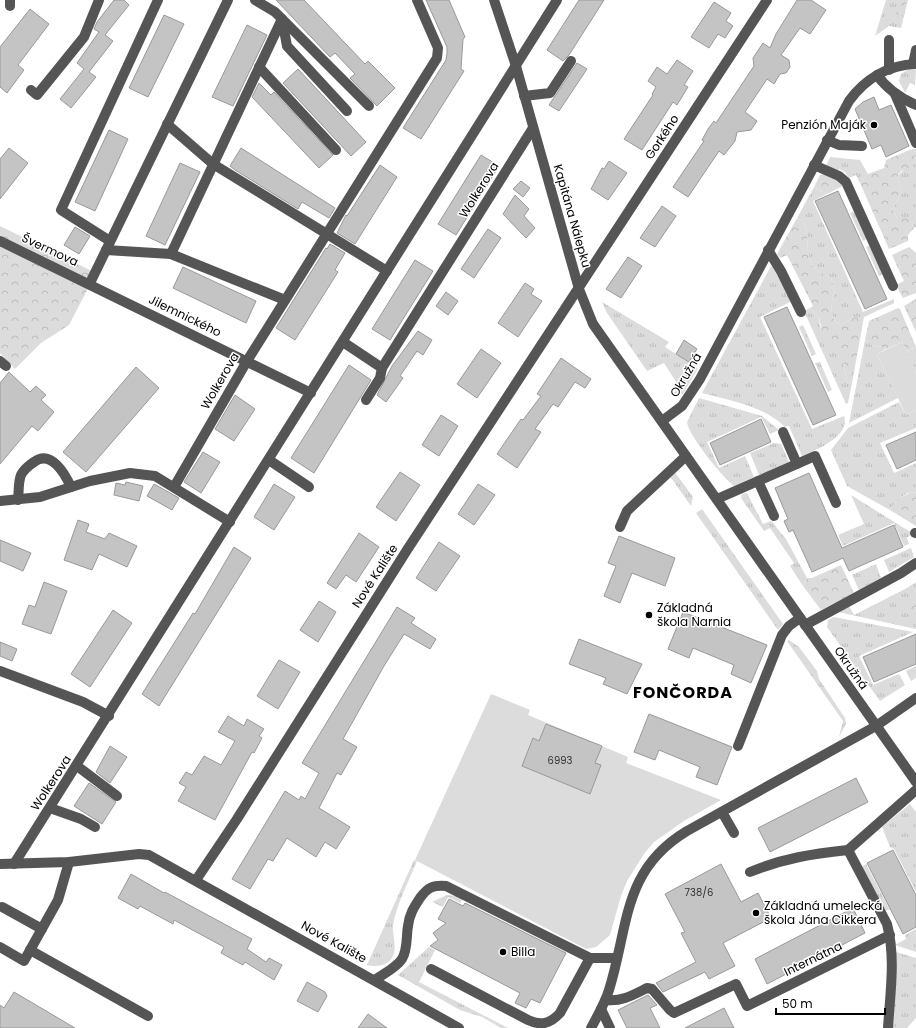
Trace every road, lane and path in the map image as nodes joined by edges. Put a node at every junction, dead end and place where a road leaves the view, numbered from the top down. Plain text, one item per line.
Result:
1 (99, 0) edge
2 (158, 0) edge
3 (228, 0) edge
4 (255, 0) edge
5 (417, 0) edge
6 (494, 0) edge
7 (557, 0) edge
8 (768, 0) edge
9 (282, 19) junction
10 (889, 40) dead end
11 (916, 50) edge
12 (571, 61) dead end
13 (914, 64) edge
14 (516, 66) junction
15 (259, 67) junction
16 (889, 70) junction
17 (876, 75) junction
18 (31, 90) dead end
19 (895, 94) junction
20 (524, 96) junction
21 (916, 105) edge
22 (369, 106) dead end
23 (347, 111) dead end
24 (167, 124) junction
25 (534, 128) junction
26 (827, 140) junction
27 (916, 143) edge
28 (862, 146) dead end
29 (336, 150) dead end
30 (213, 164) junction
31 (814, 165) junction
32 (326, 235) junction
33 (0, 241) edge
34 (108, 245) junction
35 (768, 250) junction
36 (171, 254) junction
37 (387, 271) junction
38 (90, 283) junction
39 (893, 286) dead end
40 (579, 289) junction
41 (285, 300) junction
42 (801, 312) dead end
43 (343, 342) junction
44 (247, 361) junction
45 (382, 368) junction
46 (311, 393) junction
47 (366, 400) dead end
48 (662, 421) junction
49 (783, 432) dead end
50 (686, 456) junction
51 (269, 460) junction
52 (796, 464) junction
53 (758, 481) junction
54 (71, 487) junction
55 (174, 487) junction
56 (309, 487) dead end
57 (717, 499) junction
58 (18, 500) junction
59 (0, 501) edge
60 (836, 503) dead end
61 (774, 516) dead end
62 (230, 522) junction
63 (620, 527) dead end
64 (916, 563) edge
65 (803, 621) junction
66 (0, 671) edge
67 (916, 698) edge
68 (109, 716) junction
69 (876, 726) junction
70 (738, 746) dead end
71 (77, 766) junction
72 (916, 782) edge
73 (916, 790) edge
74 (117, 796) dead end
75 (50, 808) junction
76 (722, 812) junction
77 (95, 828) dead end
78 (734, 833) dead end
79 (848, 850) junction
80 (69, 862) junction
81 (0, 864) edge
82 (14, 864) junction
83 (750, 872) dead end
84 (196, 880) junction
85 (2, 907) dead end
86 (42, 929) junction
87 (890, 935) junction
88 (0, 947) edge
89 (30, 950) junction
90 (590, 958) junction
91 (617, 958) junction
92 (431, 969) dead end
93 (374, 980) junction
94 (603, 1004) junction
95 (148, 1016) dead end
96 (459, 1028) edge
97 (591, 1028) edge
98 (610, 1028) edge
99 (888, 1028) edge

1 - 18 street
2 - 34 street
3 - 24 street
4 - 9 street
5 - 32 street, Wolkerova
6 - 14 street, Kapitána Nálepku
7 - 14 street, Wolkerova
8 - 40 street, Gorkého
9 - 15 street
9 - 22 street
9 - 23 street
10 - 16 street
11 - 13 street, Okružná
12 - 20 street
13 - 16 street, Okružná
14 - 20 street, Kapitána Nálepku
14 - 37 street, Wolkerova
15 - 29 street
15 - 30 street
16 - 17 street, Okružná
17 - 19 street
17 - 26 street, Okružná
19 - 21 street
19 - 27 street
20 - 25 street, Kapitána Nálepku
24 - 30 street
24 - 34 street
25 - 40 street, Kapitána Nálepku
25 - 45 street, Wolkerova
26 - 28 street
26 - 31 street, Okružná
30 - 32 street
30 - 36 street
31 - 35 street, Okružná
31 - 39 street
32 - 37 street
32 - 41 street, Wolkerova
33 - 38 street, Švermova
34 - 36 street
34 - 38 street
35 - 42 street
35 - 48 street, Okružná
36 - 41 street
37 - 43 street, Wolkerova
38 - 44 street, Jilemnického
40 - 48 street, Kapitána Nálepku
40 - 84 street, Nové Kalište
41 - 44 street, Wolkerova
43 - 45 street
43 - 46 street, Wolkerova
44 - 46 street, Jilemnického
44 - 55 street, Wolkerova
45 - 47 street, Wolkerova
46 - 51 street, Wolkerova
48 - 50 street, Okružná
49 - 52 street
50 - 57 street, Okružná
50 - 63 street
51 - 56 street
51 - 62 street, Wolkerova
52 - 53 street
52 - 60 street
53 - 57 street
53 - 61 street
54 - 55 street
54 - 58 street
54 - 58 street
55 - 62 street
57 - 65 street, Okružná
58 - 59 street
62 - 68 street, Wolkerova
64 - 65 street
65 - 69 street, Okružná
65 - 70 street
66 - 68 street
67 - 69 street
68 - 71 street, Wolkerova
69 - 72 street
69 - 76 street
71 - 74 street
71 - 75 street, Wolkerova
73 - 79 street
75 - 77 street
75 - 82 street, Wolkerova
76 - 78 street
76 - 91 street
79 - 83 street
79 - 87 street
80 - 82 street
80 - 84 street, Nové Kalište
80 - 86 street
81 - 82 street
84 - 93 street, Nové Kalište
85 - 86 street
86 - 89 street
87 - 94 street, Internátna
87 - 99 street
88 - 89 street
89 - 95 street
90 - 91 street
90 - 92 street
90 - 93 street
91 - 94 street
93 - 96 street, Nové Kalište
94 - 97 street
94 - 98 street

